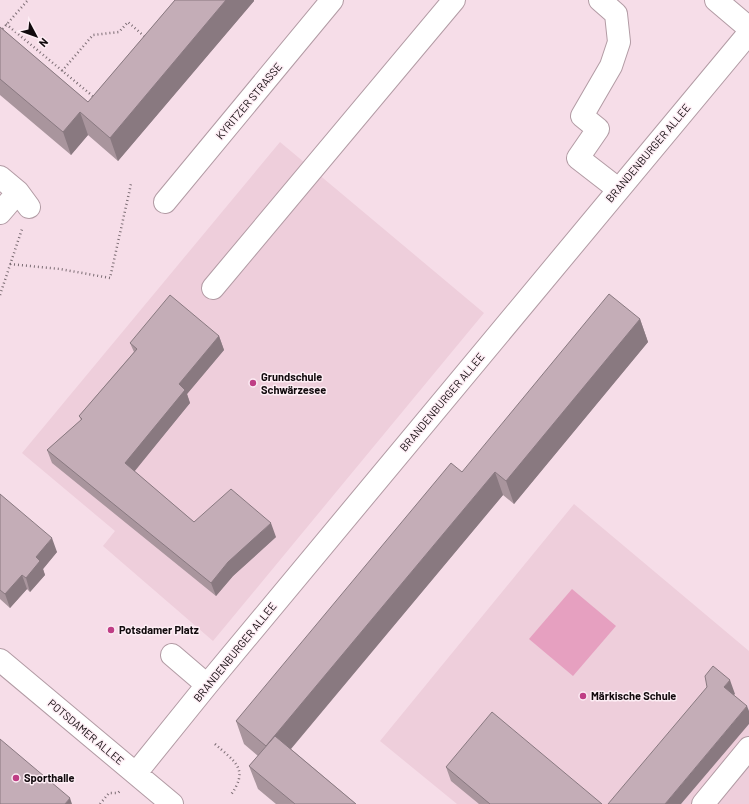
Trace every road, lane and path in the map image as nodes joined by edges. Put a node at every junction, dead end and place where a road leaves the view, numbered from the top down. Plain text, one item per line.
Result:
1 (28, 0) edge
2 (332, 0) edge
3 (454, 0) edge
4 (600, 0) edge
5 (716, 0) edge
6 (6, 24) junction
7 (749, 28) edge
8 (0, 32) edge
9 (749, 32) edge
10 (140, 43) edge
11 (62, 71) junction
12 (100, 92) edge
13 (0, 177) edge
14 (131, 184) dead end
15 (618, 189) junction
16 (23, 200) junction
17 (165, 202) dead end
18 (0, 213) edge
19 (10, 264) junction
20 (213, 288) dead end
21 (0, 295) edge
22 (172, 655) dead end
23 (0, 660) edge
24 (207, 685) junction
25 (215, 744) dead end
26 (749, 748) edge
27 (136, 774) junction
28 (230, 796) dead end
29 (172, 804) edge
30 (703, 804) edge

1 - 6 path
2 - 17 street, KYRITZER STRASSE
3 - 20 street
4 - 15 street
5 - 7 street
6 - 8 path
6 - 11 path
9 - 15 street, BRANDENBURGER ALLEE
10 - 11 path
11 - 12 path
13 - 16 street
14 - 19 path
15 - 24 street, BRANDENBURGER ALLEE
16 - 18 street
16 - 19 path
19 - 21 path
22 - 24 street
23 - 27 street, POTSDAMER ALLEE
24 - 27 street, BRANDENBURGER ALLEE
25 - 28 path
26 - 30 street
27 - 29 street, POTSDAMER ALLEE

